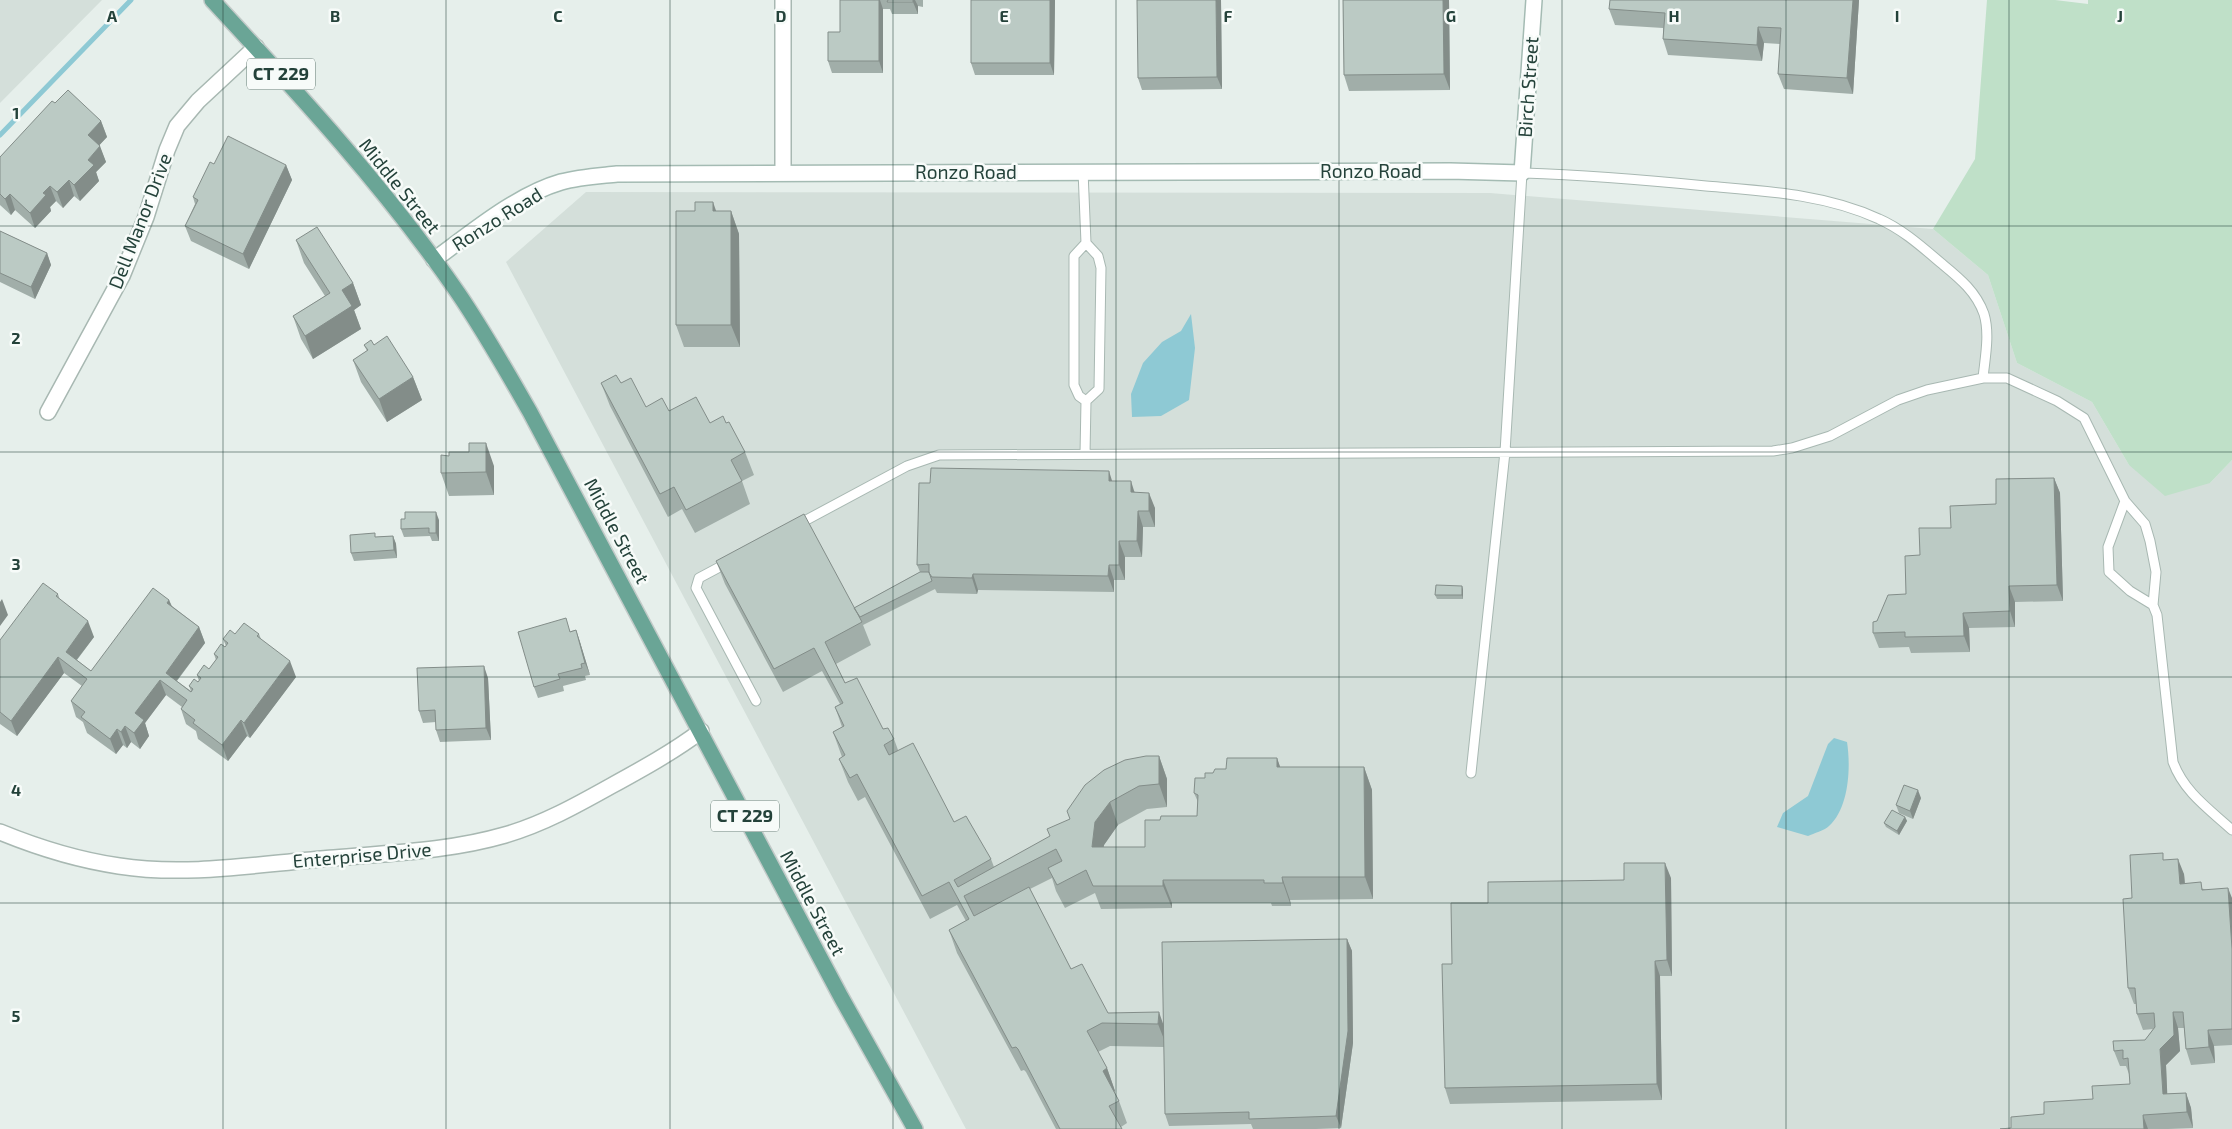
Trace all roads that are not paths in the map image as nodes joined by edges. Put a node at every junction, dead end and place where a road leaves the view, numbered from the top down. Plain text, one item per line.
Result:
1 (212, 0) edge
2 (783, 0) edge
3 (1534, 0) edge
4 (256, 47) junction
5 (1083, 171) junction
6 (783, 172) junction
7 (1522, 173) junction
8 (1086, 243) junction
9 (434, 260) junction
10 (1984, 378) junction
11 (1086, 401) junction
12 (48, 412) dead end
13 (1505, 452) junction
14 (1085, 454) junction
15 (2125, 501) junction
16 (785, 531) edge
17 (733, 559) edge
18 (2153, 605) junction
19 (756, 701) dead end
20 (701, 731) junction
21 (1471, 773) dead end
22 (2232, 830) edge
23 (0, 832) edge
24 (915, 1129) edge

1 - 4 main road, Middle Street / CT 229
2 - 6 street
3 - 7 street, Birch Street
4 - 9 main road, Middle Street / CT 229
4 - 12 street, Dell Manor Drive
5 - 6 street, Ronzo Road
5 - 7 street, Ronzo Road
5 - 8 lane
6 - 9 street, Ronzo Road
7 - 10 lane
7 - 13 lane
8 - 11 lane
8 - 11 lane
9 - 20 main road, Middle Street / CT 229
10 - 13 lane
10 - 15 lane
11 - 14 lane
13 - 14 lane
13 - 21 lane
14 - 16 lane
15 - 18 lane
15 - 18 lane
17 - 19 lane
18 - 22 lane
20 - 23 street, Enterprise Drive
20 - 24 main road, Middle Street / CT 229

